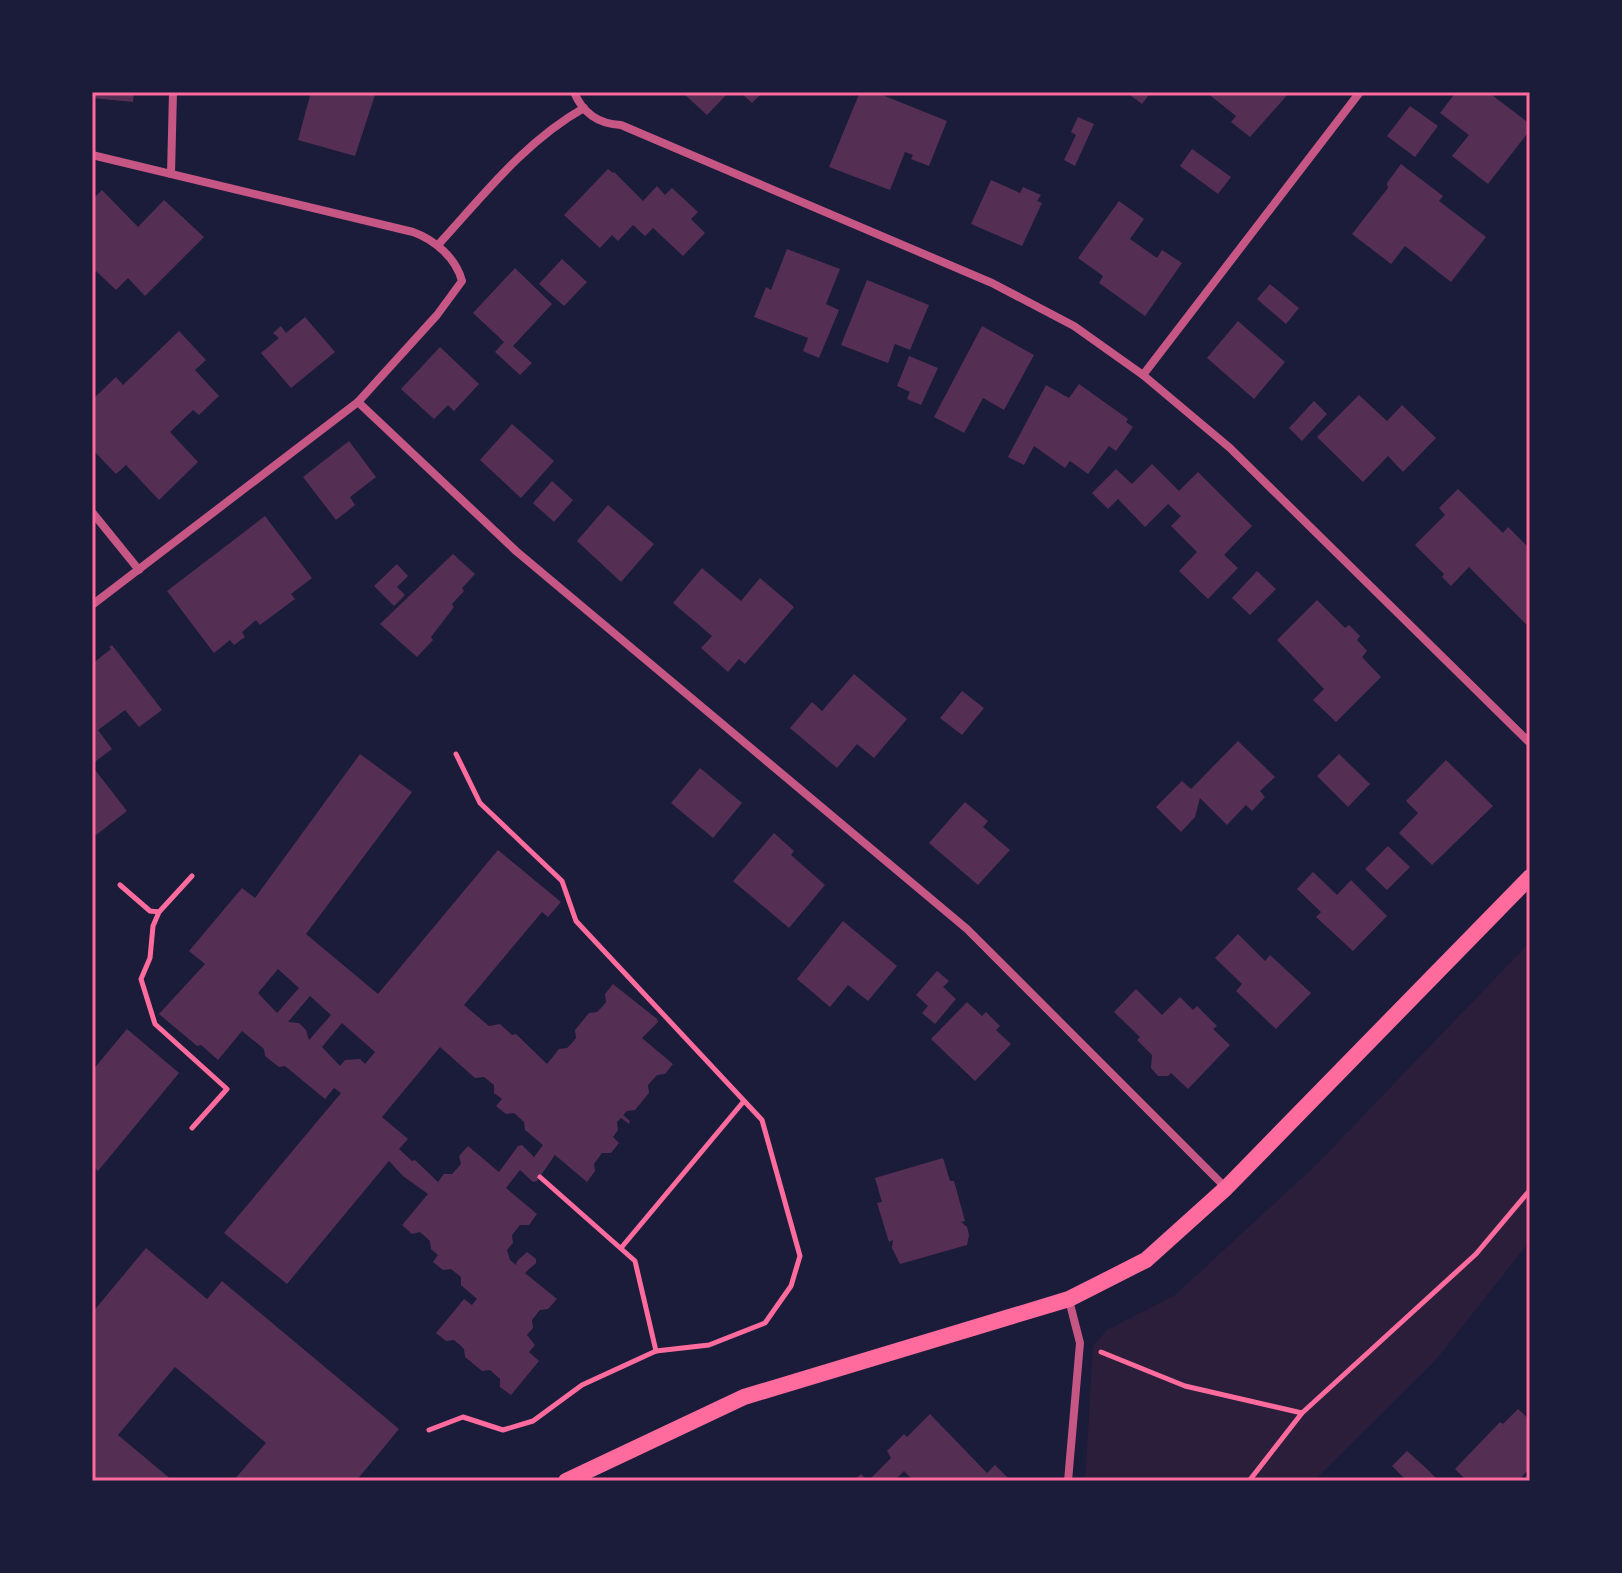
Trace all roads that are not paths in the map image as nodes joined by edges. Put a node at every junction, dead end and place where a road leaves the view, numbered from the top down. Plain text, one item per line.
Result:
1 (173, 92) edge
2 (574, 92) edge
3 (1360, 92) edge
4 (584, 108) junction
5 (92, 155) edge
6 (171, 174) junction
7 (438, 245) junction
8 (1143, 375) junction
9 (358, 402) junction
10 (92, 512) edge
11 (139, 570) junction
12 (92, 605) edge
13 (1530, 743) edge
14 (1530, 877) edge
15 (1226, 1188) junction
16 (1069, 1299) junction
17 (566, 1481) edge
18 (1068, 1481) edge

1 - 6 street
2 - 4 street
3 - 8 street
4 - 7 street
4 - 8 street
5 - 6 street
6 - 7 street
7 - 9 street
8 - 13 street
9 - 11 street
9 - 15 street
10 - 11 street
11 - 12 street
14 - 15 main road
15 - 16 main road
16 - 17 main road
16 - 18 street

